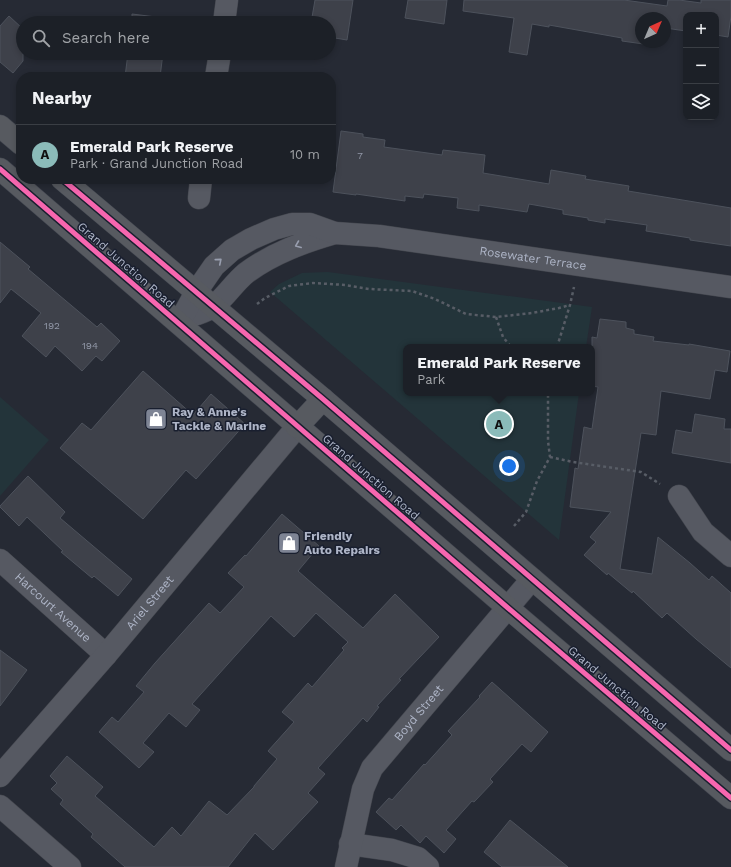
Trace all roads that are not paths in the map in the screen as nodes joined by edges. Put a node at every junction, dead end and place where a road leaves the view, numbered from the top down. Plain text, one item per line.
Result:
1 (227, 0) edge
2 (225, 16) edge
3 (219, 60) edge
4 (217, 72) edge
5 (0, 126) edge
6 (16, 140) edge
7 (0, 169) edge
8 (16, 183) edge
9 (17, 184) edge
10 (68, 184) edge
11 (335, 233) junction
12 (731, 287) edge
13 (196, 292) junction
14 (213, 307) junction
15 (178, 323) junction
16 (323, 399) junction
17 (297, 427) junction
18 (680, 496) road end
19 (731, 556) edge
20 (0, 560) edge
21 (532, 579) junction
22 (508, 608) junction
23 (106, 655) junction
24 (731, 750) edge
25 (0, 776) edge
26 (731, 798) edge
27 (0, 806) edge
28 (350, 844) junction
29 (70, 867) edge
30 (346, 867) edge
31 (428, 867) edge

1 - 2 street
3 - 4 street
5 - 6 highway
7 - 8 highway, Grand Junction Road
9 - 15 highway, Grand Junction Road
10 - 13 highway, Grand Junction Road
11 - 12 street, Rosewater Terrace
13 -> 11 street, Rosewater Terrace
11 -> 14 street, Rosewater Terrace
13 - 14 highway, Grand Junction Road
13 - 15 street, Rosewater Terrace
14 - 15 street, Rosewater Terrace
14 - 16 highway, Grand Junction Road
15 - 17 highway, Grand Junction Road
16 - 17 highway
16 - 21 highway, Grand Junction Road
17 - 22 highway, Grand Junction Road
17 - 23 street, Ariel Street
18 - 19 street
20 - 23 street, Harcourt Avenue
21 - 22 street, Boyd Street
21 - 24 highway, Grand Junction Road
22 - 26 highway, Grand Junction Road
22 - 28 street, Boyd Street
23 - 25 street, Ariel Street
27 - 29 street
28 - 30 street, Boyd Street
28 - 31 street

